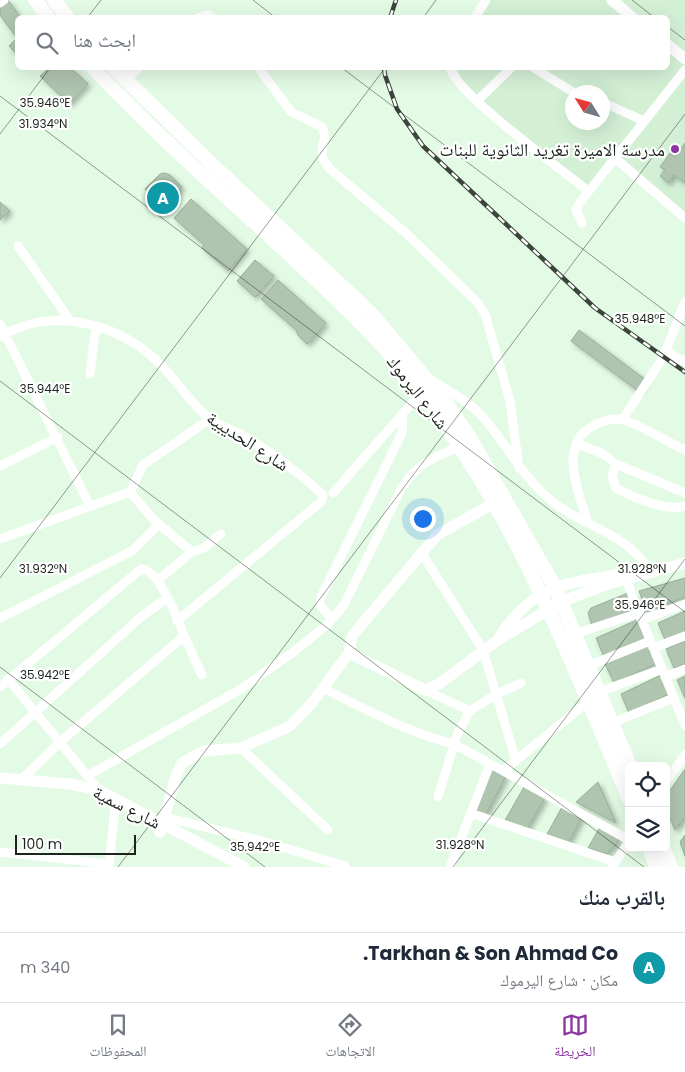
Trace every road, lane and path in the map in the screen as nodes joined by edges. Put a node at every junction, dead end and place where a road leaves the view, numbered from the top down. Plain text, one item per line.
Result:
1 (4, 0) edge
2 (35, 0) edge
3 (54, 0) edge
4 (486, 0) edge
5 (614, 1) edge
6 (0, 3) edge
7 (47, 15) edge
8 (66, 15) edge
9 (477, 15) edge
10 (630, 15) edge
11 (670, 47) edge
12 (685, 59) edge
13 (95, 70) edge
14 (116, 70) edge
15 (137, 70) edge
16 (260, 70) edge
17 (451, 70) edge
18 (509, 70) edge
19 (537, 70) edge
20 (685, 70) edge
21 (126, 80) junction
22 (565, 87) edge
23 (141, 94) junction
24 (477, 101) junction
25 (130, 105) junction
26 (610, 106) edge
27 (644, 121) junction
28 (616, 158) junction
29 (588, 191) junction
30 (685, 218) edge
31 (582, 223) dead end
32 (18, 246) dead end
33 (685, 302) edge
34 (69, 319) junction
35 (0, 324) edge
36 (96, 326) junction
37 (3, 335) edge
38 (666, 351) junction
39 (685, 362) edge
40 (90, 374) dead end
41 (428, 378) junction
42 (422, 392) junction
43 (445, 401) junction
44 (432, 408) junction
45 (403, 414) junction
46 (210, 419) junction
47 (622, 420) junction
48 (58, 437) junction
49 (576, 443) junction
50 (459, 447) junction
51 (685, 450) edge
52 (616, 464) junction
53 (0, 466) edge
54 (519, 468) junction
55 (130, 492) junction
56 (333, 493) dead end
57 (685, 493) edge
58 (494, 503) junction
59 (90, 506) junction
60 (685, 506) edge
61 (588, 523) junction
62 (159, 524) junction
63 (220, 534) dead end
64 (0, 539) edge
65 (192, 552) junction
66 (422, 552) junction
67 (685, 557) edge
68 (685, 563) edge
69 (649, 569) junction
70 (626, 579) junction
71 (158, 580) junction
72 (555, 588) junction
73 (538, 596) junction
74 (166, 598) junction
75 (562, 602) junction
76 (685, 604) edge
77 (546, 613) junction
78 (640, 616) junction
79 (0, 618) edge
80 (332, 620) junction
81 (177, 621) junction
82 (575, 634) junction
83 (184, 636) junction
84 (685, 636) edge
85 (498, 640) junction
86 (652, 645) junction
87 (483, 650) junction
88 (349, 653) junction
89 (588, 666) junction
90 (685, 668) edge
91 (664, 673) junction
92 (202, 676) dead end
93 (8, 679) junction
94 (520, 684) dead end
95 (0, 687) edge
96 (323, 688) junction
97 (425, 690) junction
98 (495, 695) junction
99 (594, 696) junction
100 (678, 701) edge
101 (470, 711) junction
102 (36, 712) junction
103 (612, 723) junction
104 (685, 725) edge
105 (60, 742) junction
106 (0, 744) edge
107 (454, 744) junction
108 (241, 748) junction
109 (685, 755) edge
110 (516, 761) junction
111 (628, 762) edge
112 (490, 764) junction
113 (503, 771) junction
114 (87, 776) junction
115 (670, 776) edge
116 (0, 778) edge
117 (21, 780) junction
118 (0, 784) edge
119 (625, 786) edge
120 (99, 790) junction
121 (438, 797) dead end
122 (116, 806) junction
123 (470, 813) junction
124 (163, 825) junction
125 (328, 830) dead end
126 (625, 839) edge
127 (625, 847) edge
128 (0, 852) edge
129 (650, 852) edge
130 (665, 852) edge
131 (613, 864) edge
132 (110, 865) edge
133 (345, 866) edge
134 (230, 867) edge
135 (244, 867) edge
136 (450, 867) edge
137 (656, 867) edge
138 (671, 867) edge

1 - 6 street
2 - 7 highway
3 - 8 highway
4 - 9 street
5 - 10 street
11 - 12 street
13 - 25 highway, شارع اليرموك
14 - 21 highway, شارع اليرموك
15 - 21 street
16 - 54 street
17 - 24 street
18 - 24 street
19 - 22 street
20 - 27 street
21 - 23 highway, شارع اليرموك
23 - 25 highway
23 - 41 highway, شارع اليرموك
24 - 29 street
25 - 42 highway, شارع اليرموك
26 - 27 street
27 - 28 street
28 - 29 street
28 - 30 street
29 - 31 street
32 - 34 street
33 - 38 street
34 - 36 street, شارع الحديبية
34 - 37 street, شارع الحديبية
35 - 37 street
36 - 40 street
36 - 46 street, شارع الحديبية
37 - 48 street
38 - 39 street
38 - 47 street
41 - 43 highway, شارع اليرموك
41 - 54 street
42 - 44 highway, شارع اليرموك
42 - 45 street
43 - 44 highway
43 - 72 highway, شارع اليرموك
44 - 50 highway, شارع اليرموك
45 - 56 street
45 - 80 street
46 - 55 street
46 - 81 street, شارع الحديبية
47 - 49 street
47 - 51 street
48 - 53 street
48 - 59 street
49 - 52 street
49 - 61 street
50 - 58 highway, شارع اليرموك
50 - 80 street
52 - 57 street
52 - 60 street
54 - 61 street
55 - 59 street
55 - 62 street
58 - 66 street
58 - 73 highway, شارع اليرموك
59 - 64 street
61 - 69 street
62 - 65 street
62 - 79 street
63 - 65 street
65 - 71 street
66 - 87 street
66 - 88 street
67 - 69 street
68 - 69 street
69 - 70 street
69 - 72 street
70 - 75 street
70 - 78 street
71 - 74 street
71 - 93 street
72 - 73 street
72 - 75 highway, شارع اليرموك
73 - 77 highway, شارع اليرموك
73 - 85 street
74 - 81 street
74 - 102 street
75 - 77 street
75 - 82 highway, شارع اليرموك
76 - 78 street
77 - 85 street
77 - 99 highway, شارع اليرموك
78 - 82 street
78 - 86 street
80 - 114 street
81 - 83 street
82 - 89 highway, شارع اليرموك
83 - 92 street
83 - 105 street
84 - 86 street
85 - 87 street
86 - 89 street
86 - 91 street
87 - 97 street
87 - 98 street
88 - 96 street
88 - 97 street
89 - 99 highway, شارع اليرموك
90 - 91 street
91 - 99 street
91 - 100 street
93 - 95 street
93 - 102 street
94 - 98 street
96 - 107 street
96 - 108 street
97 - 101 street
98 - 101 street
98 - 110 street
99 - 103 highway, شارع اليرموك
99 - 110 street
99 - 119 highway, شارع اليرموك
100 - 103 street
100 - 104 street
101 - 107 street
102 - 105 street
102 - 106 street
103 - 111 highway, شارع اليرموك
105 - 114 street
105 - 117 street
107 - 112 street
107 - 121 street
108 - 124 street
108 - 125 street
109 - 115 street
110 - 113 street
112 - 113 street
112 - 123 street
113 - 126 street
114 - 120 street
116 - 117 street, شارع سمية
117 - 120 street, شارع سمية
118 - 122 street, شارع سمية
120 - 124 street, شارع سمية
122 - 124 street, شارع سمية
122 - 132 street
123 - 131 street
123 - 136 street
124 - 133 street
124 - 134 street, شارع سمية
124 - 135 street, شارع سمية
127 - 131 street
128 - 132 street
129 - 137 highway
130 - 138 highway

